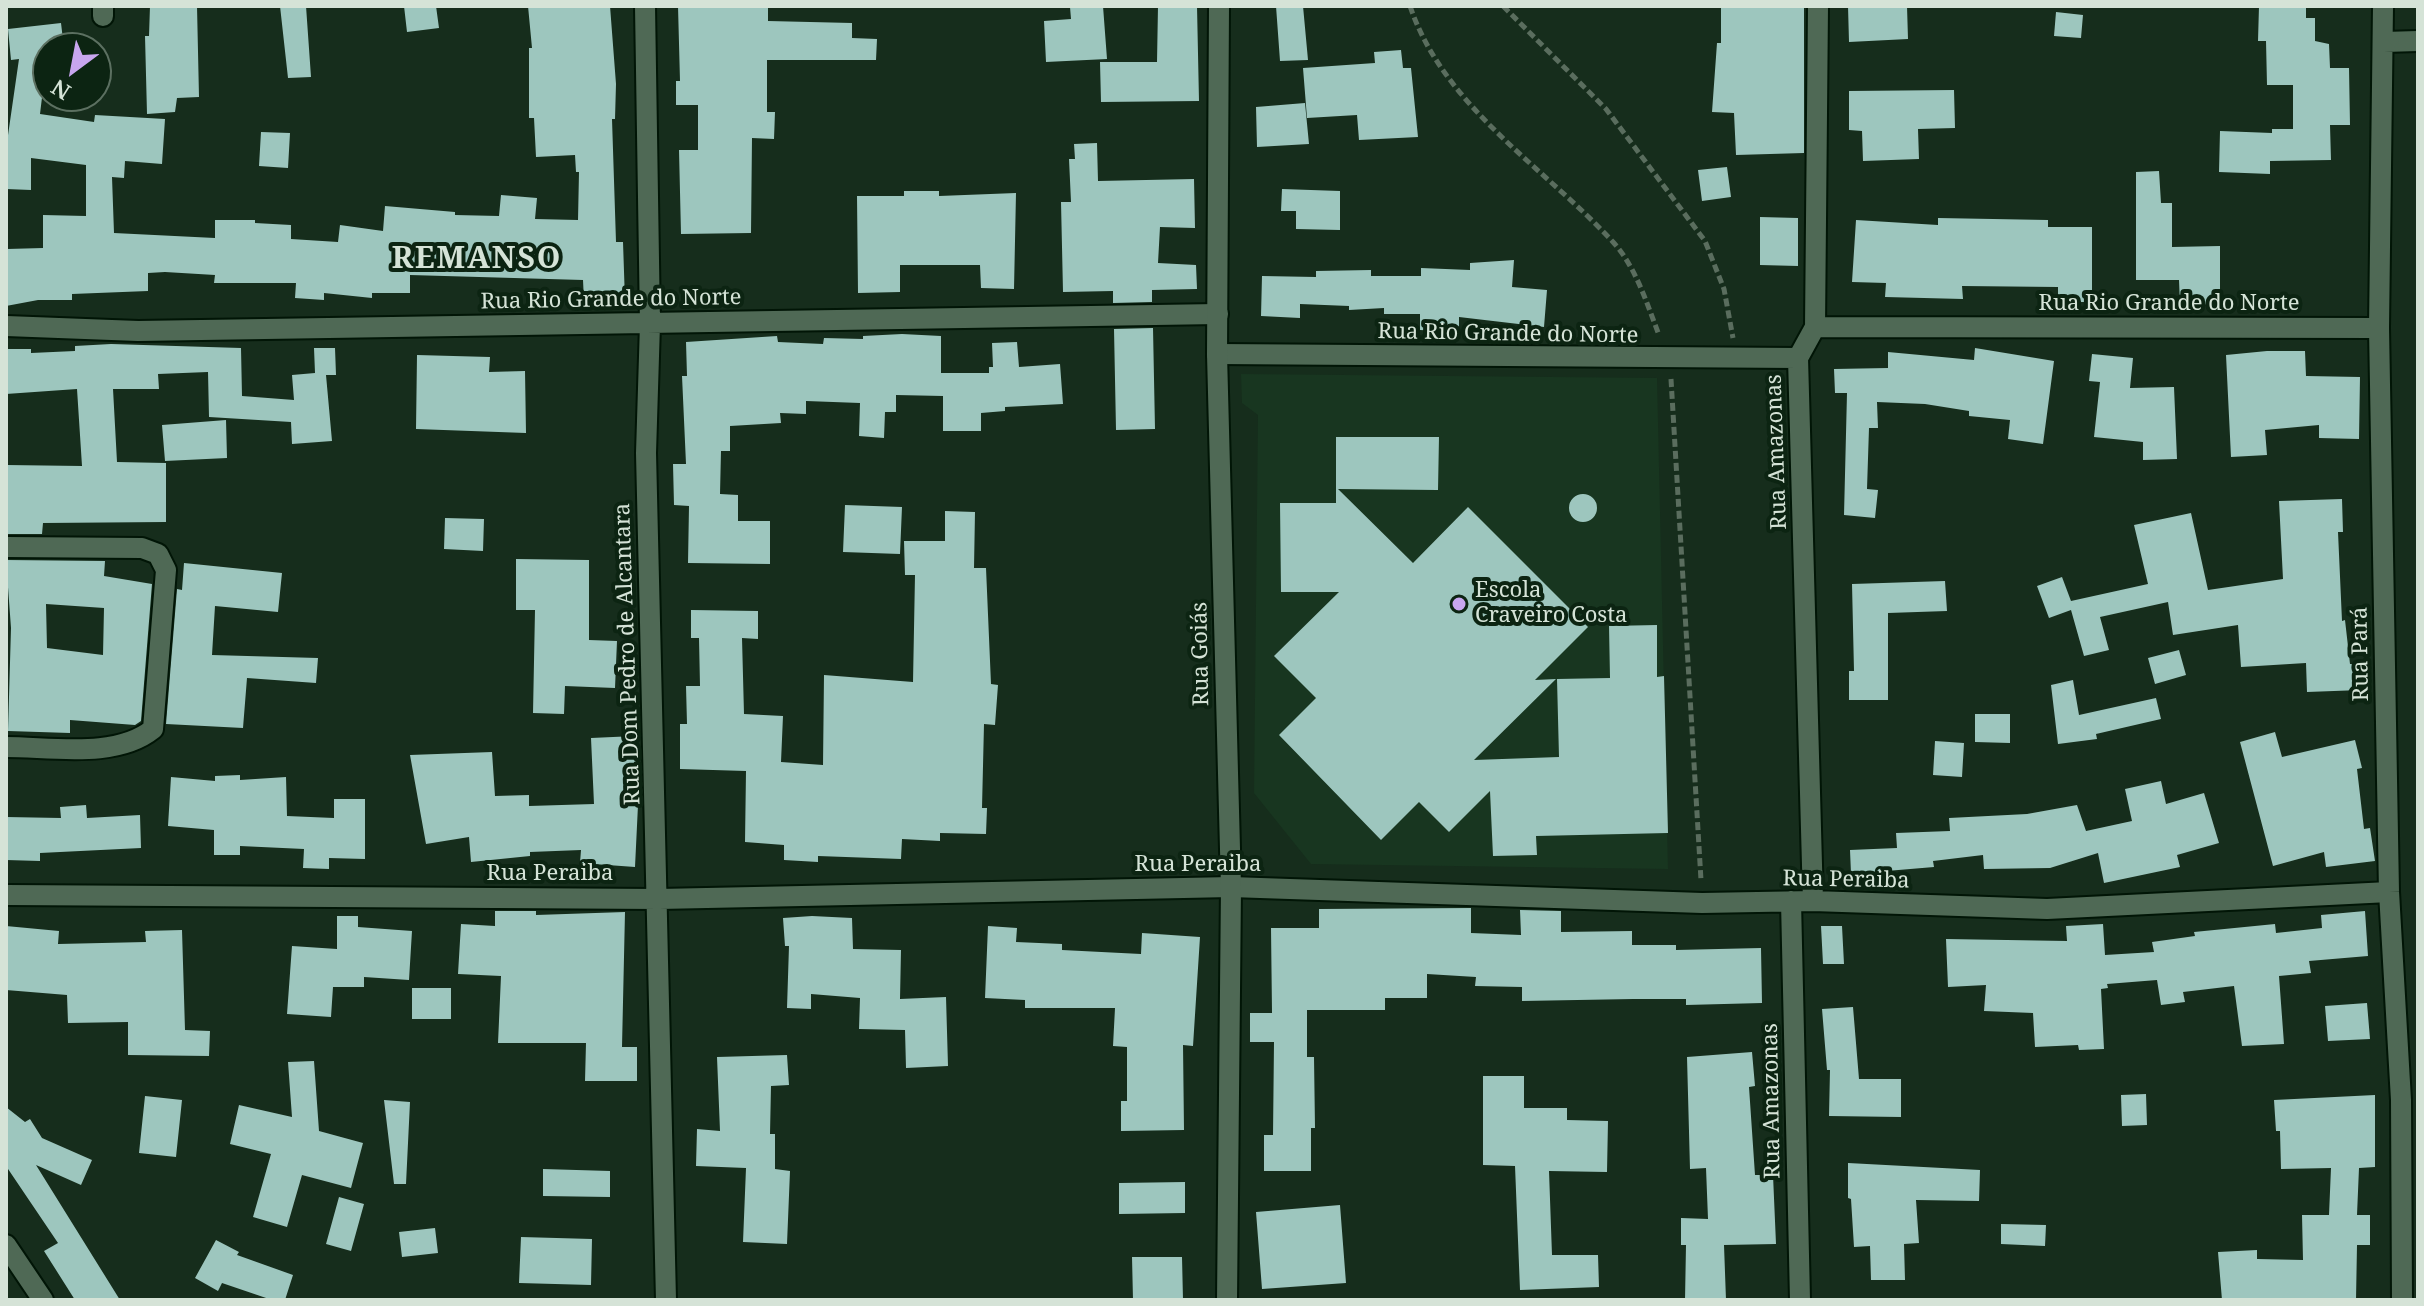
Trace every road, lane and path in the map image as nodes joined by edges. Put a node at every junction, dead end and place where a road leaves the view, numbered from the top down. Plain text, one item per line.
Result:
1 (645, 6) edge
2 (1219, 6) edge
3 (1410, 6) edge
4 (1503, 6) edge
5 (1818, 6) edge
6 (2383, 6) edge
7 (2418, 41) edge
8 (2384, 42) junction
9 (1218, 314) junction
10 (650, 324) junction
11 (6, 326) edge
12 (1815, 327) junction
13 (2379, 328) junction
14 (1217, 354) junction
15 (1798, 358) junction
16 (1737, 359) junction
17 (1670, 360) junction
18 (6, 547) edge
19 (6, 747) edge
20 (1231, 887) junction
21 (2389, 892) junction
22 (6, 895) edge
23 (659, 899) junction
24 (1791, 901) junction
25 (1813, 901) junction
26 (1702, 903) junction
27 (2410, 1100) edge
28 (6, 1245) edge
29 (43, 1300) edge
30 (666, 1300) edge
31 (1227, 1300) edge
32 (1800, 1300) edge
33 (2402, 1300) edge

1 - 10 street, Rua Dom Pedro de Alcantara
2 - 9 street, Rua Goiás
3 - 17 path
4 - 16 path
5 - 12 street, Rua Amazonas
6 - 8 street, Rua Pará
7 - 8 street
8 - 13 street, Rua Pará
9 - 10 street, Rua Rio Grande do Norte
9 - 14 street, Rua Goiás
10 - 11 street, Rua Rio Grande do Norte
10 - 23 street, Rua Dom Pedro de Alcantara
12 - 13 street, Rua Rio Grande do Norte
12 - 15 street, Rua Amazonas
13 - 21 street, Rua Pará
14 - 17 street, Rua Rio Grande do Norte
14 - 20 street, Rua Goiás
15 - 16 street, Rua Rio Grande do Norte
15 - 25 street, Rua Amazonas
16 - 17 street, Rua Rio Grande do Norte
17 - 26 path
18 - 19 street
20 - 23 street, Rua Peraiba
20 - 26 street, Rua Peraiba
20 - 31 street, Rua Goiás
21 - 25 street, Rua Peraiba
21 - 27 street, Rua Pará
22 - 23 street, Rua Peraiba
23 - 30 street, Rua Dom Pedro de Alcantara
24 - 25 street, Rua Peraiba
24 - 26 street, Rua Peraiba
24 - 32 street, Rua Amazonas
27 - 33 street, Rua Pará
28 - 29 street

